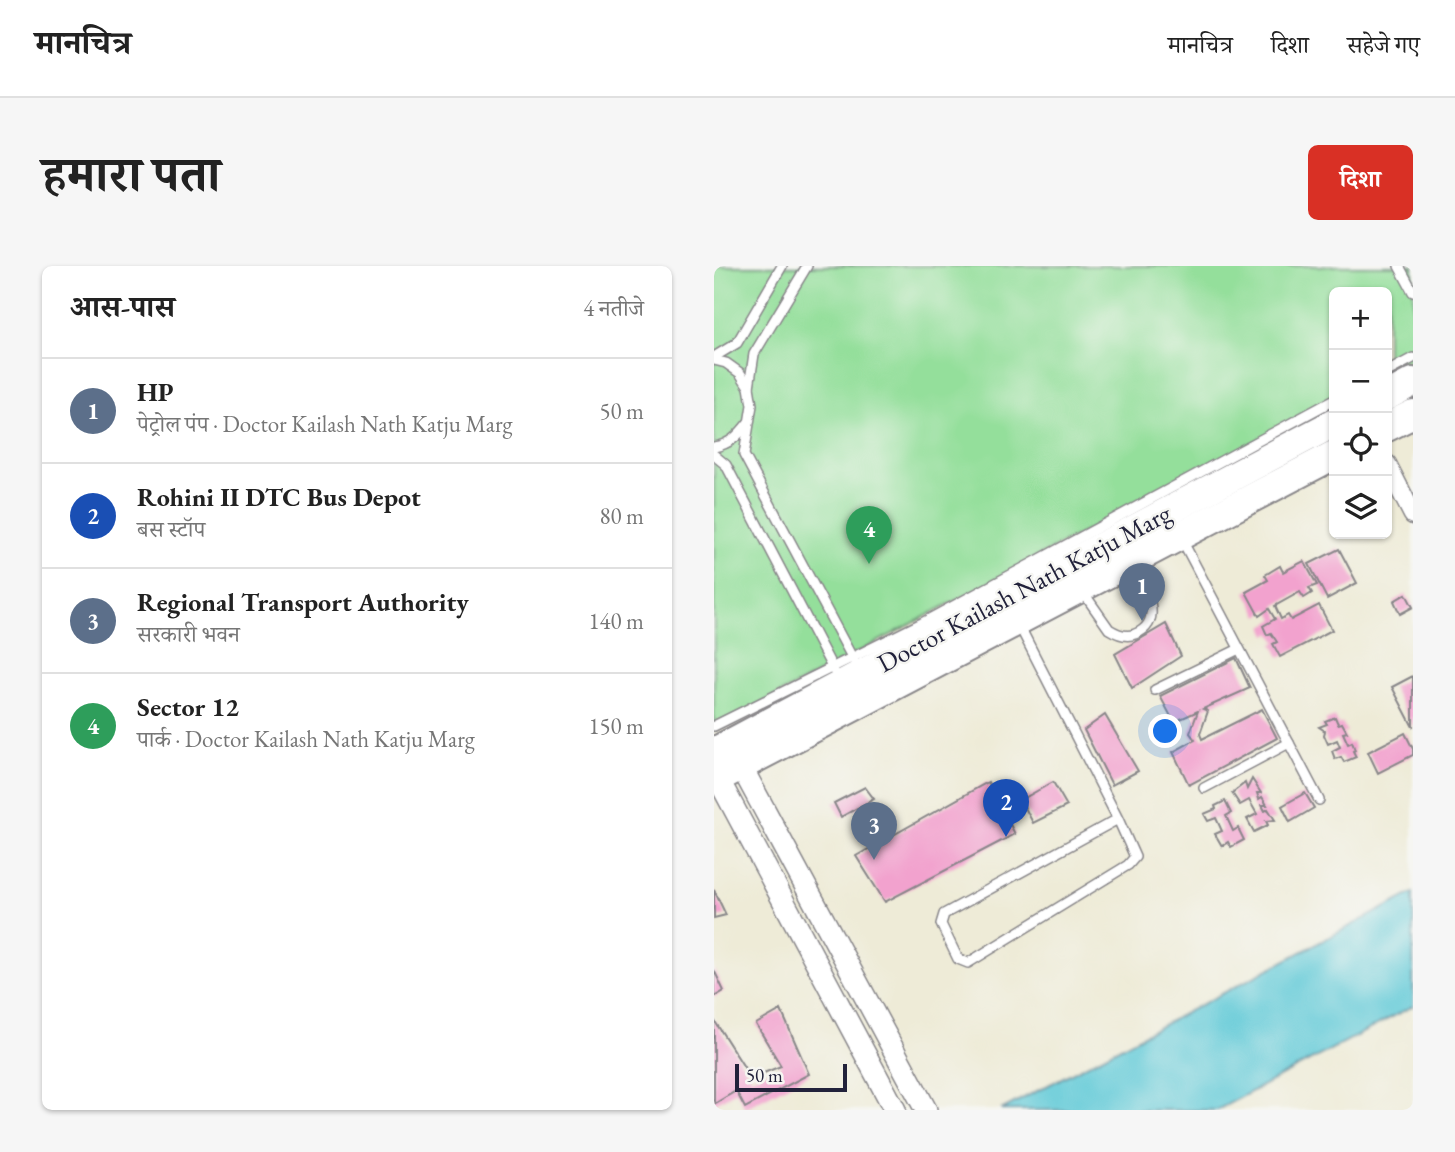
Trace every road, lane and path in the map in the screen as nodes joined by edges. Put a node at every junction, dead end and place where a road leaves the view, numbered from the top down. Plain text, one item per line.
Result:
1 (782, 266) edge
2 (807, 266) edge
3 (1399, 266) edge
4 (1413, 292) edge
5 (1413, 358) edge
6 (714, 359) edge
7 (1392, 369) edge
8 (1413, 383) edge
9 (749, 387) junction
10 (1392, 394) edge
11 (1329, 403) edge
12 (1413, 414) edge
13 (749, 421) junction
14 (1392, 424) edge
15 (1329, 426) edge
16 (714, 447) edge
17 (714, 455) edge
18 (1329, 458) edge
19 (1392, 474) edge
20 (1413, 515) edge
21 (1180, 537) junction
22 (1134, 560) junction
23 (1080, 588) junction
24 (1016, 621) junction
25 (1239, 649) junction
26 (846, 671) junction
27 (1155, 690) dead end
28 (1289, 743) junction
29 (721, 759) edge
30 (1204, 788) dead end
31 (1319, 800) dead end
32 (1118, 819) junction
33 (871, 1008) junction
34 (847, 1020) junction
35 (891, 1103) edge
36 (926, 1110) edge

1 - 6 lane
2 - 9 lane
3 - 4 lane
5 - 7 lane
6 - 9 lane
8 - 10 main road
9 - 13 lane
11 - 26 lane
12 - 14 main road
13 - 16 lane
13 - 26 lane
15 - 26 main road, Doctor Kailash Nath Katju Marg
17 - 26 lane
18 - 21 main road, Doctor Kailash Nath Katju Marg
19 - 20 street
21 - 22 main road, Doctor Kailash Nath Katju Marg
21 - 25 lane
22 - 23 main road, Doctor Kailash Nath Katju Marg
22 - 23 lane
23 - 24 main road, Doctor Kailash Nath Katju Marg
24 - 29 main road, Doctor Kailash Nath Katju Marg
24 - 32 lane
25 - 27 lane
25 - 28 lane
26 - 29 main road, Doctor Kailash Nath Katju Marg
28 - 30 lane
28 - 31 lane
29 - 33 street
29 - 34 street
32 - 32 lane
33 - 34 street
33 - 36 street
34 - 35 street

